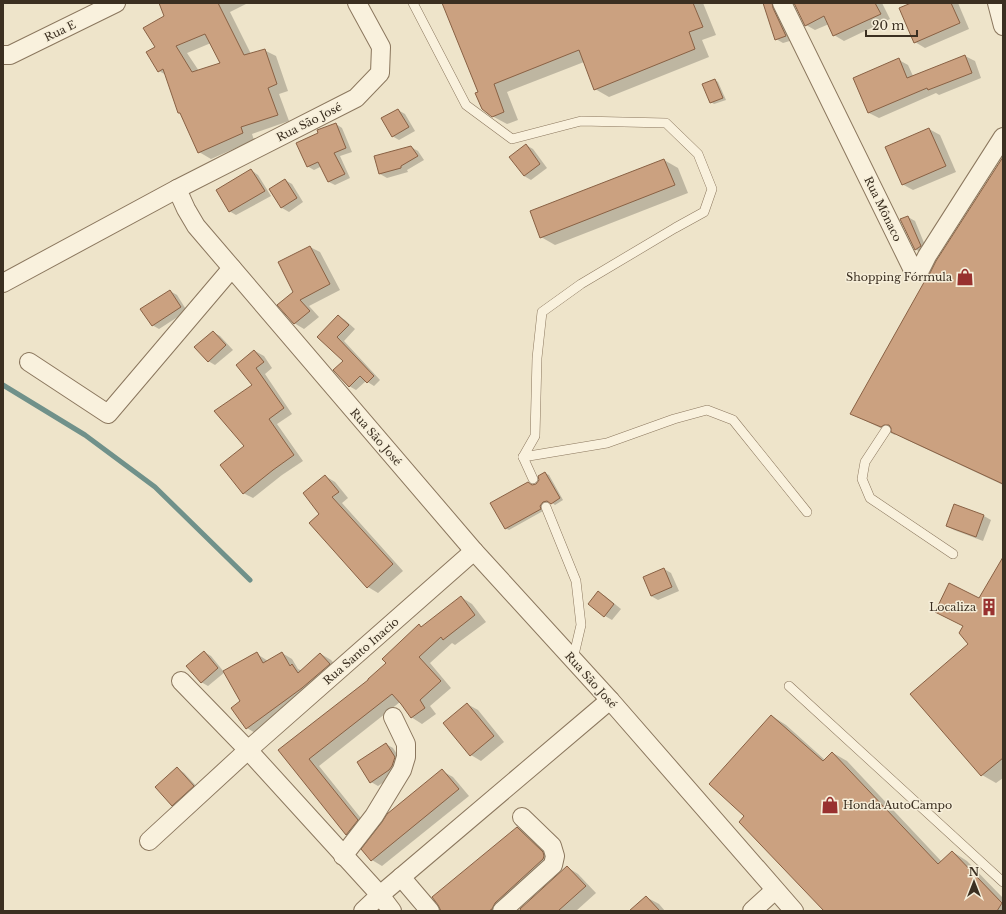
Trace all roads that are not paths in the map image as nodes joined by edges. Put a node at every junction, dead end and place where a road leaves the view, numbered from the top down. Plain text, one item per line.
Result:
1 (116, 3) edge
2 (357, 3) edge
3 (413, 3) edge
4 (782, 3) edge
5 (997, 3) edge
6 (1003, 26) edge
7 (3, 55) edge
8 (1003, 137) edge
9 (177, 189) junction
10 (232, 268) junction
11 (3, 283) edge
12 (29, 362) dead end
13 (886, 430) dead end
14 (523, 457) junction
15 (533, 479) dead end
16 (546, 506) dead end
17 (807, 512) dead end
18 (474, 551) junction
19 (953, 554) dead end
20 (573, 659) junction
21 (182, 681) dead end
22 (789, 686) dead end
23 (610, 700) junction
24 (393, 717) dead end
25 (248, 750) junction
26 (522, 817) dead end
27 (149, 841) dead end
28 (344, 856) junction
29 (401, 877) junction
30 (1003, 882) edge
31 (775, 890) junction
32 (380, 895) junction
33 (362, 911) edge
34 (392, 911) edge
35 (430, 911) edge
36 (502, 911) edge
37 (752, 911) edge
38 (794, 911) edge

1 - 7 street, Rua E
2 - 9 street, Rua São José
3 - 14 lane
4 - 8 street, Rua Mônaco
5 - 6 street
9 - 10 street, Rua São José
9 - 11 street
10 - 12 street
10 - 18 street, Rua São José
13 - 19 lane
14 - 15 lane
14 - 17 lane
16 - 20 lane
18 - 20 street, Rua São José
18 - 25 street, Rua Santo Inacio
20 - 23 street, Rua São José
21 - 25 street
22 - 30 lane
23 - 29 street
23 - 31 street, Rua São José
24 - 28 street
25 - 27 street, Rua Santo Inacio
25 - 28 street
26 - 36 street
28 - 32 street
29 - 32 street
29 - 35 street
31 - 37 street
31 - 38 street, Rua São José
32 - 33 street
32 - 34 street

